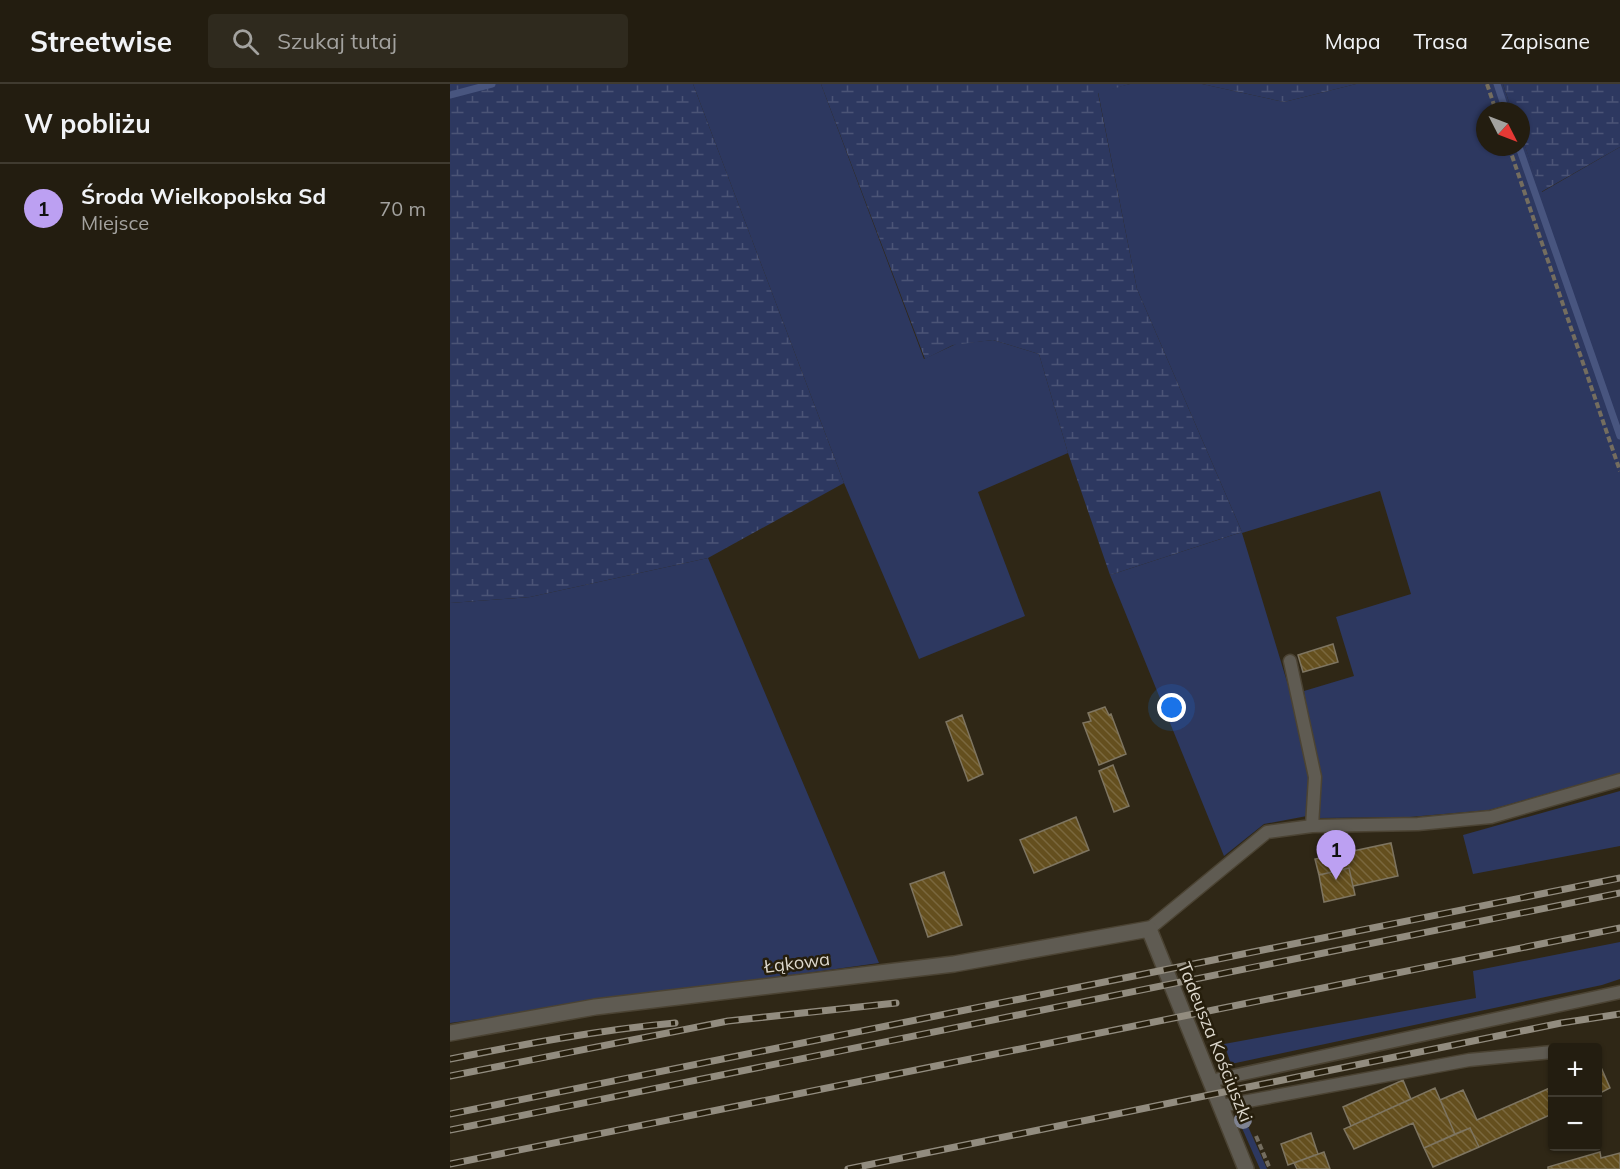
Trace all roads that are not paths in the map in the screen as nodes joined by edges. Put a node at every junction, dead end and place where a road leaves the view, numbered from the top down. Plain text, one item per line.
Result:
1 (1290, 661) dead end
2 (1620, 780) edge
3 (1312, 826) junction
4 (1149, 929) junction
5 (1620, 992) edge
6 (450, 1033) edge
7 (1548, 1052) edge
8 (1210, 1081) junction
9 (1221, 1106) junction
10 (1246, 1169) edge

1 - 3 lane
2 - 3 lane
3 - 4 lane
4 - 6 street, Łąkowa
4 - 8 street, Tadeusza Kościuszki
5 - 8 lane
7 - 9 lane
8 - 9 street, Tadeusza Kościuszki
9 - 10 street, Tadeusza Kościuszki

